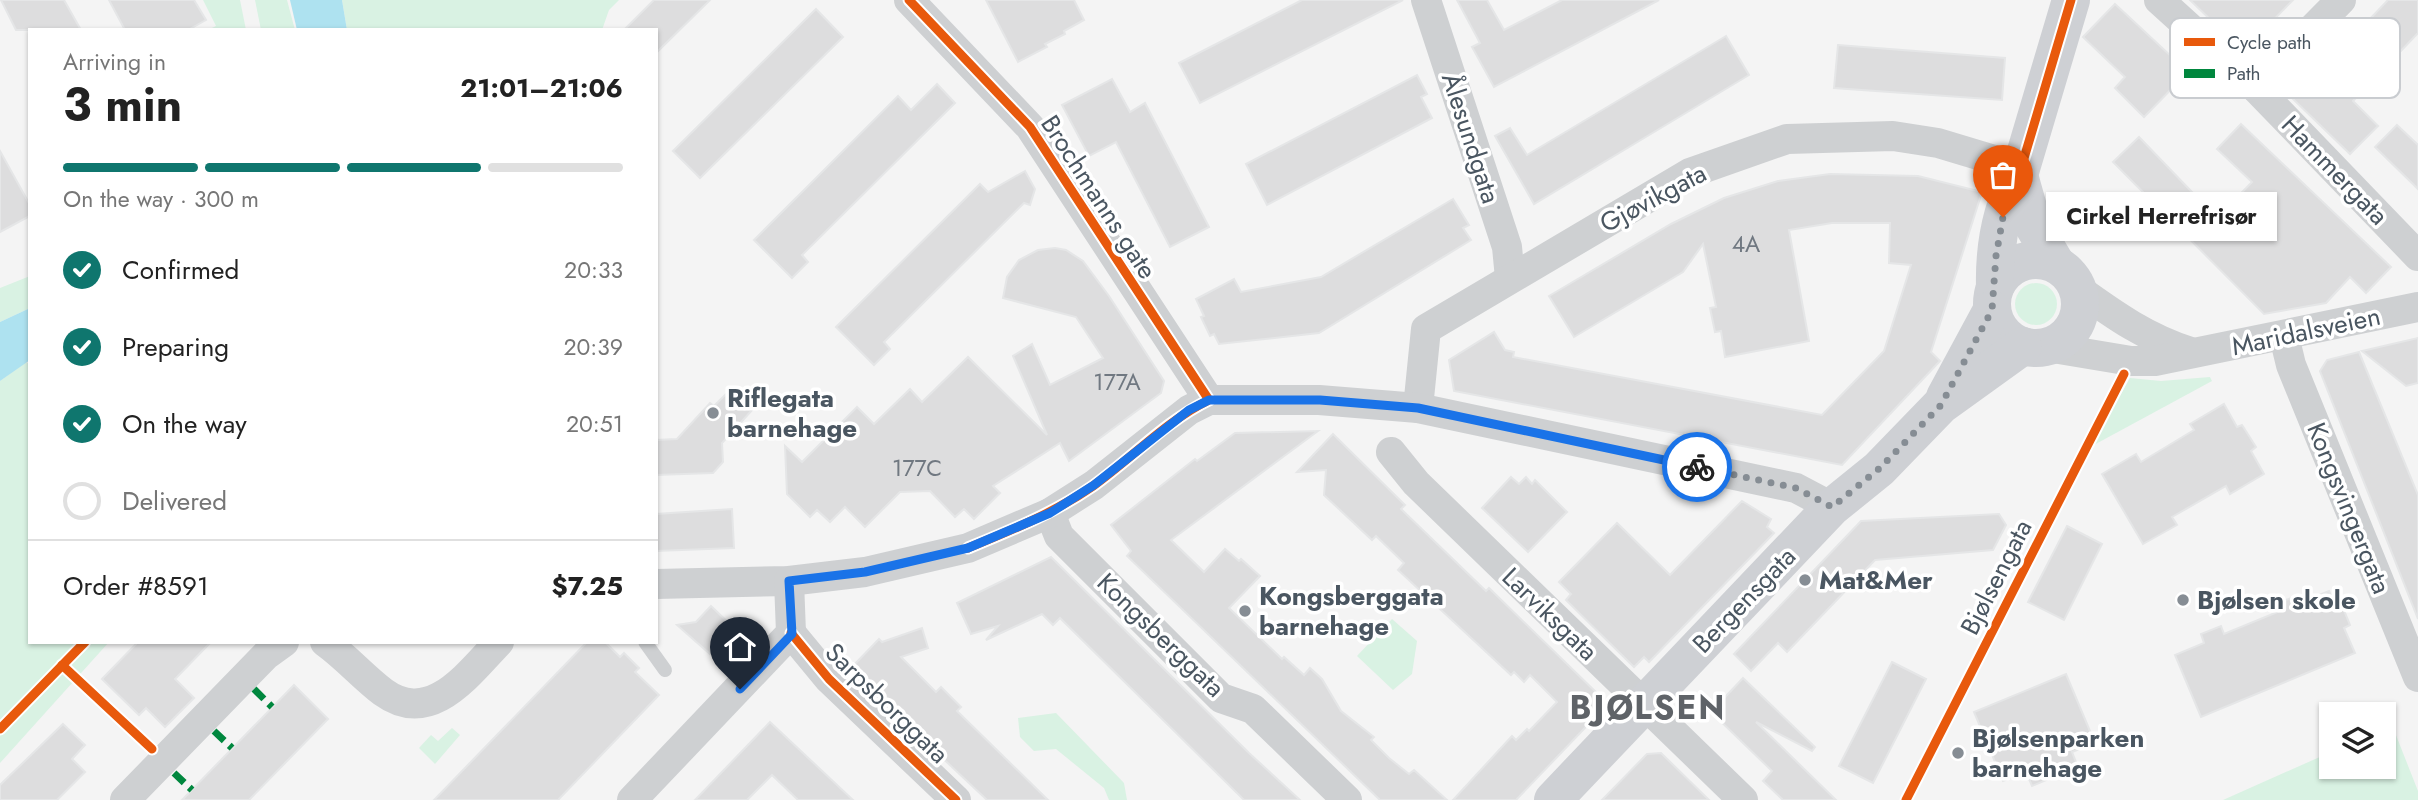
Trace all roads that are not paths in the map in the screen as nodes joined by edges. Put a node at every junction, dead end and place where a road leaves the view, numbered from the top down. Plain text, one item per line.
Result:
1 (909, 0) edge
2 (1426, 0) edge
3 (2071, 0) edge
4 (2159, 0) edge
5 (2341, 0) edge
6 (2179, 18) edge
7 (2323, 18) edge
8 (2266, 98) edge
9 (2020, 171) junction
10 (2418, 256) edge
11 (2067, 276) junction
12 (1510, 278) junction
13 (1994, 298) junction
14 (2418, 307) edge
15 (2284, 337) junction
16 (2035, 346) junction
17 (2195, 354) junction
18 (1209, 400) junction
19 (1941, 405) junction
20 (1418, 408) junction
21 (1391, 452) dead end
22 (1832, 507) junction
23 (1050, 513) junction
24 (789, 581) junction
25 (658, 584) edge
26 (792, 634) junction
27 (281, 644) edge
28 (327, 644) edge
29 (497, 644) edge
30 (646, 644) edge
31 (2416, 664) edge
32 (666, 670) dead end
33 (1643, 705) junction
34 (125, 800) edge
35 (632, 800) edge
36 (956, 800) edge
37 (1347, 800) edge
38 (1553, 800) edge
39 (1743, 800) edge

1 - 18 street, Brochmanns gate
2 - 12 street, Ålesundgata
3 - 9 street
4 - 6 street, Hammergata
5 - 7 street
8 - 10 street, Hammergata
9 - 11 street
9 - 12 street, Gjøvikgata
9 - 13 street
11 - 13 street
11 - 16 street
11 - 17 street, Maridalsveien
12 - 20 street, Gjøvikgata
13 - 16 street
13 - 19 street, Bergensgata
14 - 15 street, Maridalsveien
15 - 17 street, Maridalsveien
15 - 31 street, Kongsvingergata
16 - 17 street, Maridalsveien
16 - 19 street, Bergensgata
18 - 20 street
18 - 23 street
19 - 22 street, Bergensgata
20 - 22 street
21 - 33 street, Larviksgata
22 - 33 street, Bergensgata
23 - 24 street
23 - 37 street, Kongsberggata
24 - 25 street
24 - 26 street
26 - 35 street
26 - 36 street, Sarpsborggata
27 - 34 street
28 - 29 street
30 - 32 lane
33 - 38 street, Bergensgata
33 - 39 street, Larviksgata

